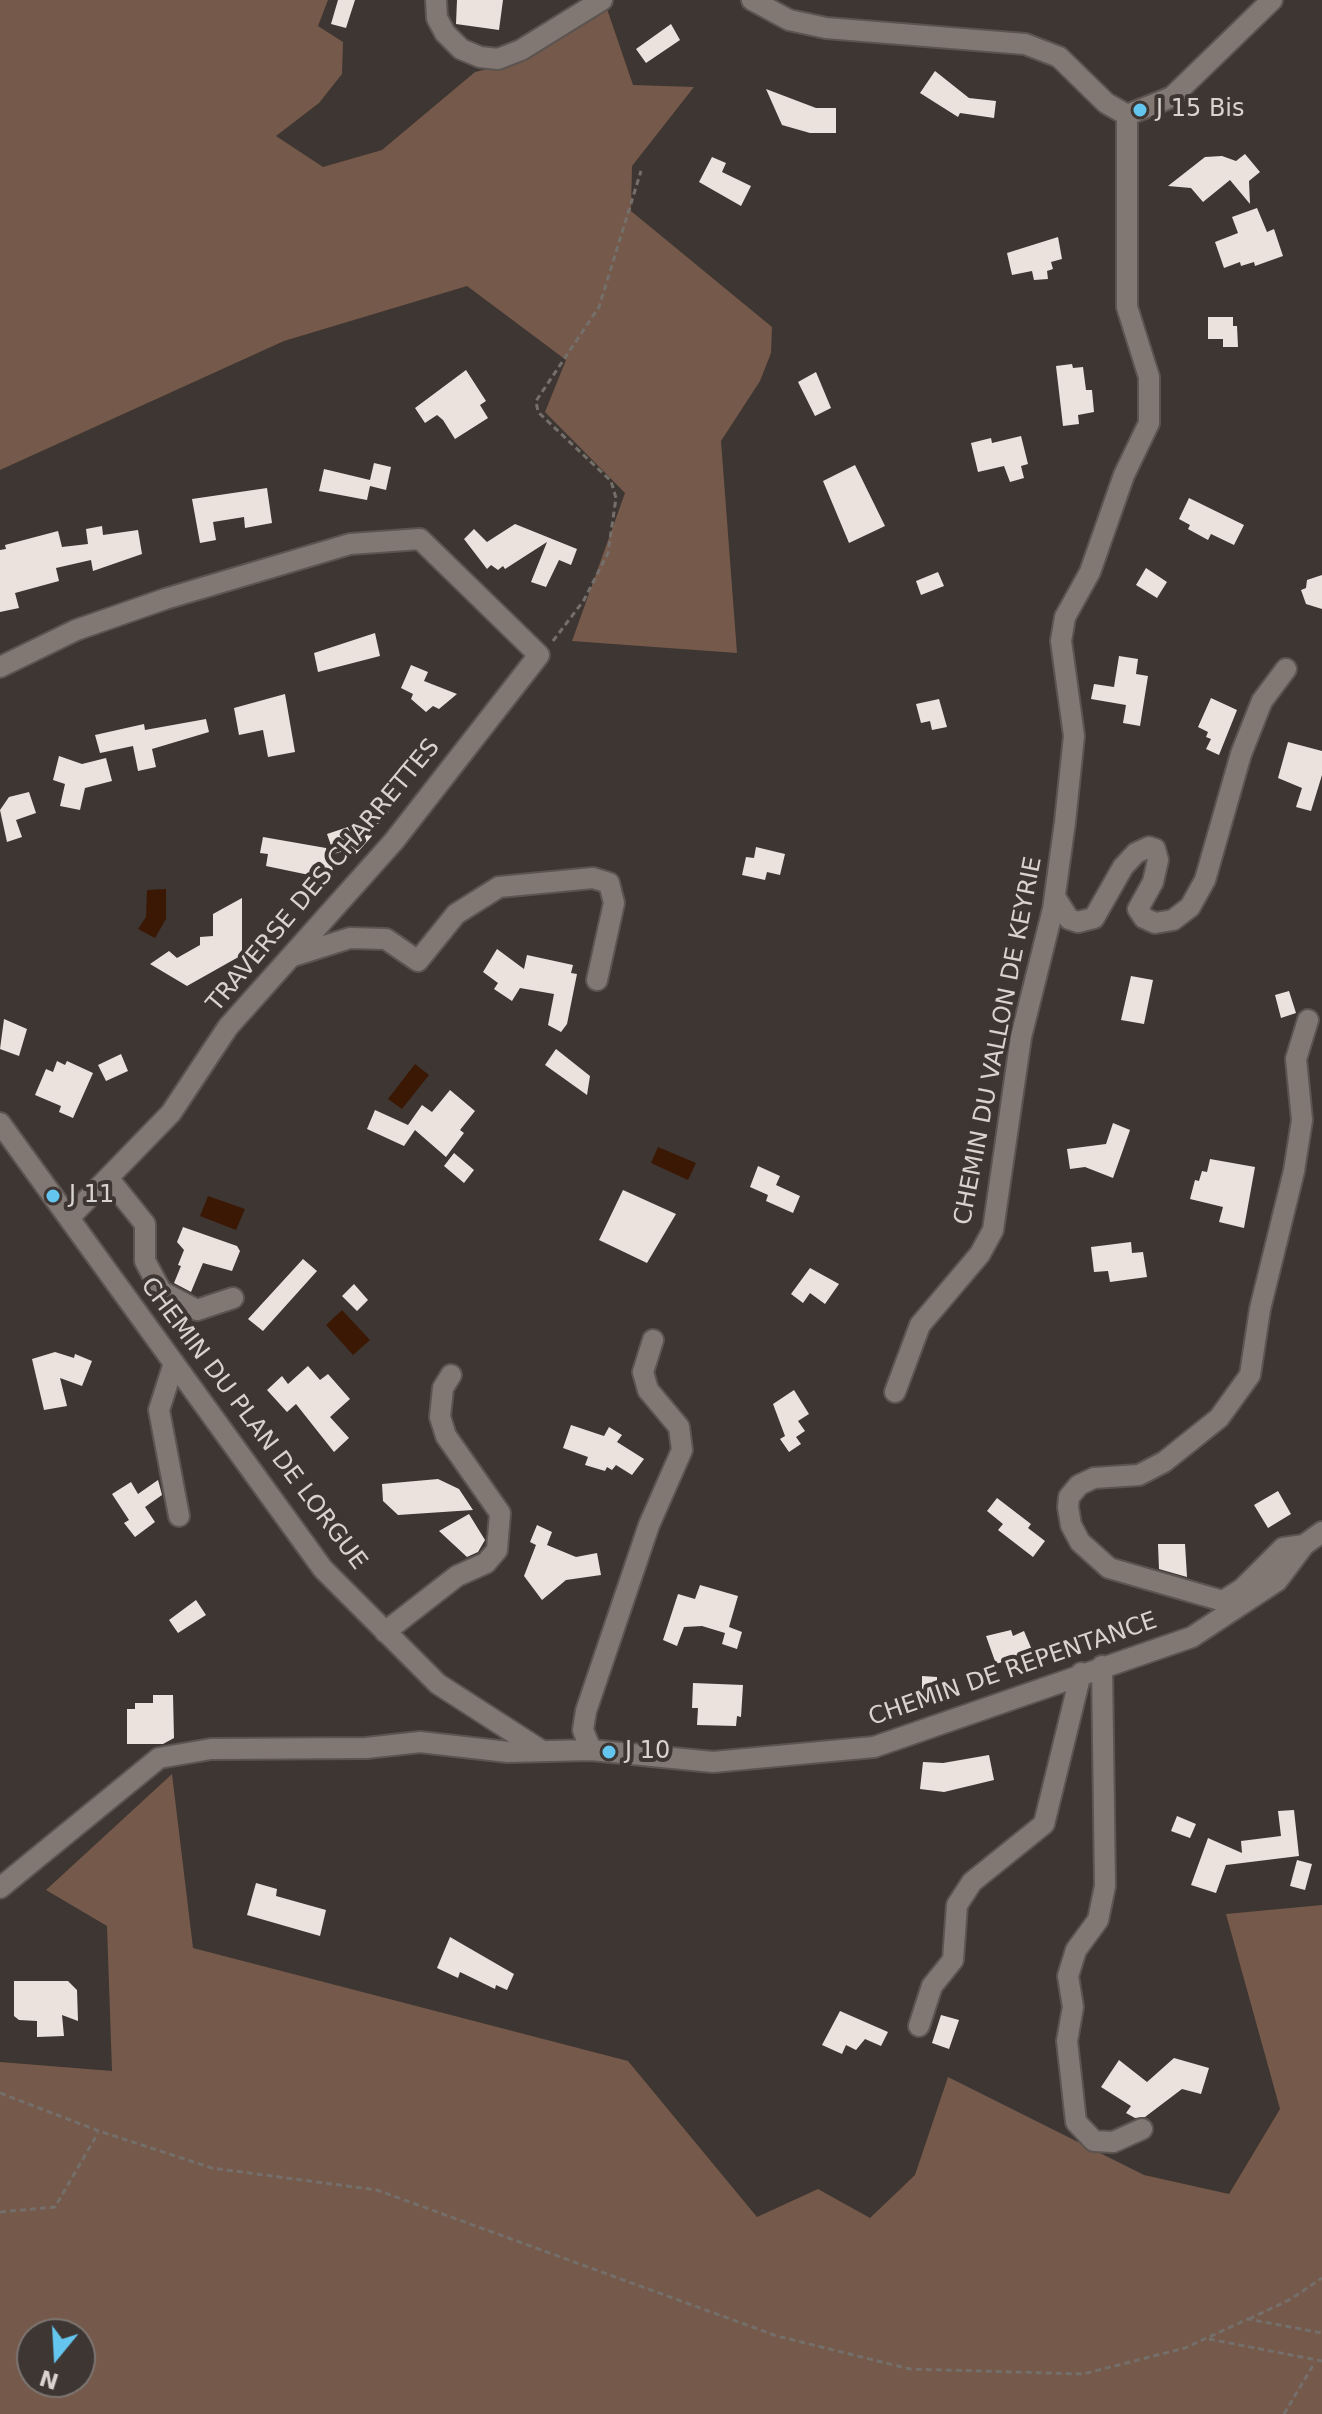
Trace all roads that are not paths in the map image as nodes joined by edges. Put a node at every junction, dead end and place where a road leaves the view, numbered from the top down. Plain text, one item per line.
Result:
1 (436, 0) edge
2 (602, 0) edge
3 (752, 0) edge
4 (1272, 0) edge
5 (1127, 115) junction
6 (0, 667) edge
7 (1286, 669) dead end
8 (1055, 897) junction
9 (291, 956) junction
10 (597, 980) dead end
11 (1308, 1020) dead end
12 (0, 1123) edge
13 (108, 1178) junction
14 (69, 1218) junction
15 (233, 1298) dead end
16 (653, 1340) dead end
17 (174, 1363) junction
18 (451, 1375) dead end
19 (895, 1392) dead end
20 (179, 1516) dead end
21 (1322, 1532) edge
22 (1304, 1545) junction
23 (385, 1632) junction
24 (1102, 1666) junction
25 (1081, 1673) junction
26 (539, 1749) junction
27 (591, 1750) junction
28 (0, 1888) edge
29 (919, 2026) dead end
30 (1142, 2129) dead end

1 - 2 street
3 - 5 street
4 - 5 street
5 - 8 street, CHEMIN DU VALLON DE KEYRIE
6 - 9 street, TRAVERSE DES CHARRETTES
7 - 8 street
8 - 19 street, CHEMIN DU VALLON DE KEYRIE
9 - 10 street
9 - 13 street, TRAVERSE DES CHARRETTES
11 - 22 street
12 - 14 street, CHEMIN DU PLAN DE LORGUE
13 - 14 street, TRAVERSE DES CHARRETTES
13 - 15 street
14 - 17 street, CHEMIN DU PLAN DE LORGUE
16 - 27 street
17 - 20 street
17 - 23 street, CHEMIN DU PLAN DE LORGUE
18 - 23 street
21 - 22 street, CHEMIN DE REPENTANCE
22 - 24 street, CHEMIN DE REPENTANCE
23 - 26 street, CHEMIN DU PLAN DE LORGUE
24 - 25 street, CHEMIN DE REPENTANCE
24 - 30 street
25 - 27 street, CHEMIN DE REPENTANCE
25 - 29 street
26 - 27 street, CHEMIN DE REPENTANCE
26 - 28 street, CHEMIN DE REPENTANCE

